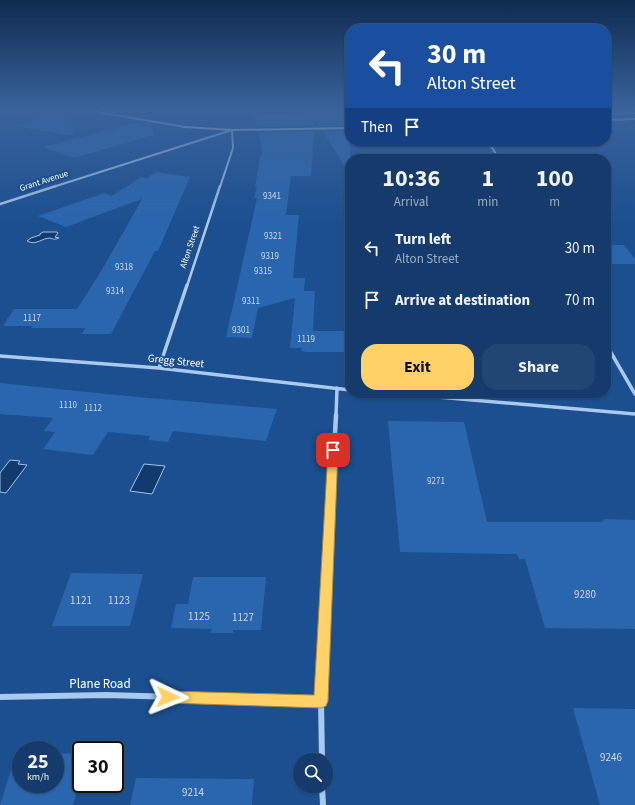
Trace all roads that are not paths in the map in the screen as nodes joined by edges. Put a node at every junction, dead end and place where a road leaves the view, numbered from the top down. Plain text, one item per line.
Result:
1 (175, 148) edge
2 (233, 148) edge
3 (0, 204) edge
4 (611, 353) edge
5 (0, 356) edge
6 (159, 368) junction
7 (336, 388) junction
8 (345, 389) edge
9 (635, 394) edge
10 (449, 398) edge
11 (635, 414) edge
12 (0, 697) edge
13 (321, 701) junction
14 (322, 753) edge
15 (322, 793) edge
16 (323, 805) edge

1 - 3 street, Grant Avenue
2 - 6 street, Alton Street
4 - 9 street
5 - 6 street, Gregg Street
6 - 7 street, Gregg Street
7 - 8 street, Gregg Street
7 - 13 street
10 - 11 street
12 - 13 street, Plane Road
13 - 14 street
15 - 16 street

